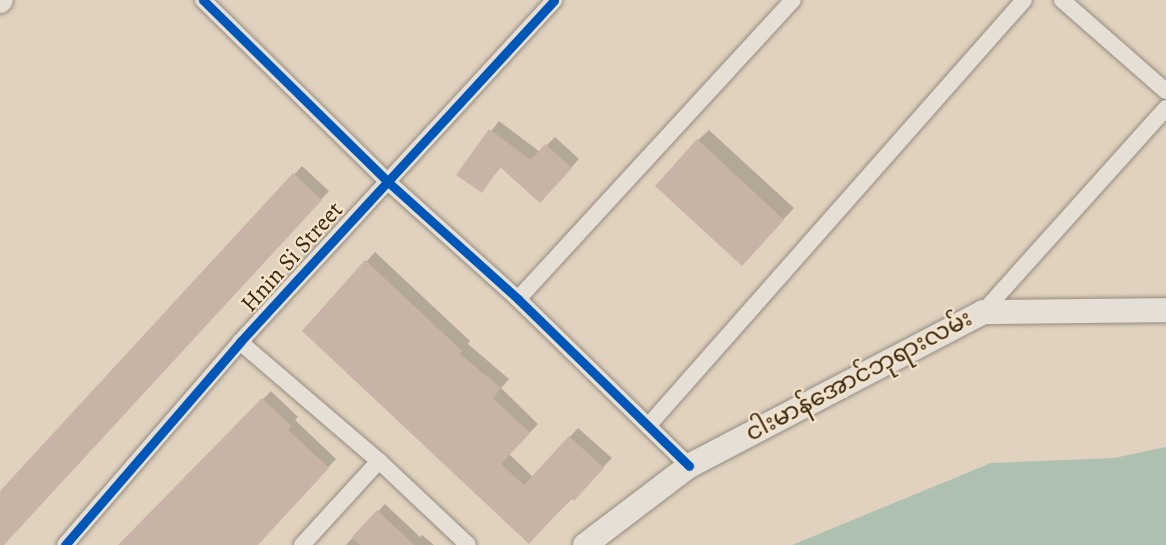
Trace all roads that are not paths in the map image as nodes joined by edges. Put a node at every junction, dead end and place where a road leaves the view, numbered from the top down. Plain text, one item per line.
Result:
1 (204, 0) edge
2 (554, 0) edge
3 (793, 0) edge
4 (1024, 0) edge
5 (1062, 0) edge
6 (1166, 91) edge
7 (1166, 108) edge
8 (387, 181) junction
9 (518, 299) junction
10 (1166, 310) edge
11 (983, 312) junction
12 (240, 342) junction
13 (648, 426) junction
14 (379, 461) junction
15 (689, 466) junction
16 (65, 545) edge
17 (302, 545) edge
18 (468, 545) edge
19 (585, 545) edge

1 - 8 street
2 - 8 street, Hnin Si Street
3 - 9 street
4 - 13 street
5 - 6 street
7 - 11 street
8 - 9 street
8 - 12 street, Hnin Si Street
9 - 13 street
10 - 11 street, ငါးမာန်အောင်ဘုရားလမ်း
11 - 15 street, ငါးမာန်အောင်ဘုရားလမ်း
12 - 14 street
12 - 16 street, Hnin Si Street
13 - 15 street
14 - 17 street
14 - 18 street
15 - 19 street, ငါးမာန်အောင်ဘုရားလမ်း

